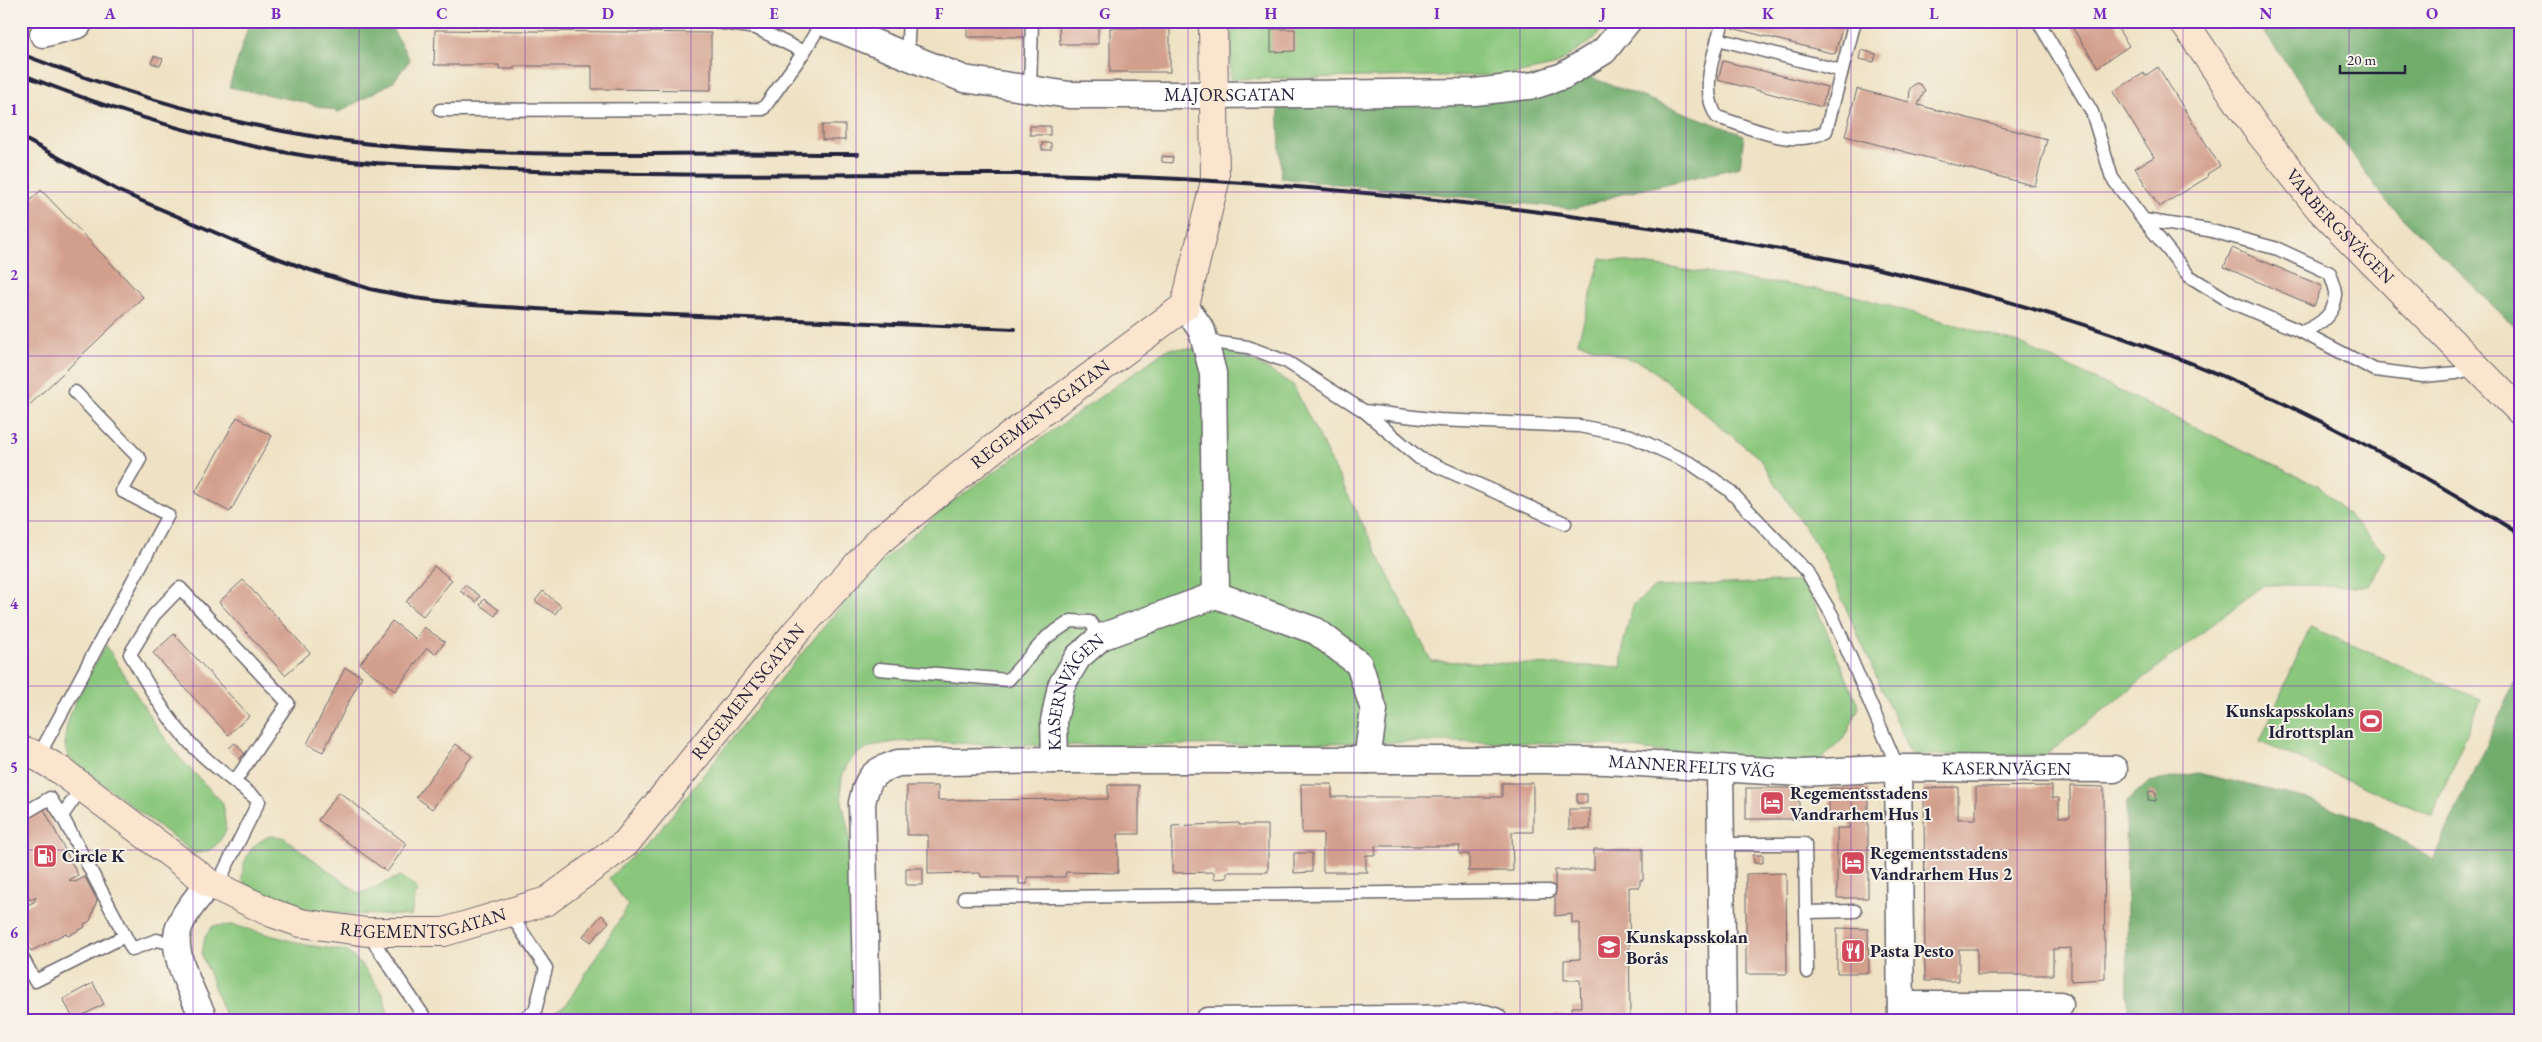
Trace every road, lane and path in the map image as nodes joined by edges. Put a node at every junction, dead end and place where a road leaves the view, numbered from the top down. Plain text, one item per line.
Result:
1 (80, 21) edge
2 (710, 21) edge
3 (909, 21) edge
4 (1032, 21) edge
5 (1213, 21) edge
6 (1628, 21) edge
7 (1723, 21) edge
8 (1855, 21) edge
9 (2038, 21) edge
10 (2183, 21) edge
11 (821, 22) edge
12 (43, 34) dead end
13 (1718, 39) junction
14 (804, 52) junction
15 (907, 56) junction
16 (1842, 71) junction
17 (1030, 89) junction
18 (1215, 96) junction
19 (440, 110) dead end
20 (2144, 220) junction
21 (1185, 306) junction
22 (2302, 332) junction
23 (1205, 341) junction
24 (2476, 368) junction
25 (76, 392) dead end
26 (1364, 411) junction
27 (2521, 412) edge
28 (1565, 523) dead end
29 (1216, 594) junction
30 (1101, 636) junction
31 (879, 669) dead end
32 (30, 753) edge
33 (1055, 760) junction
34 (1367, 760) junction
35 (1720, 768) junction
36 (1898, 768) junction
37 (2114, 769) dead end
38 (235, 781) junction
39 (82, 787) junction
40 (21, 815) edge
41 (62, 816) junction
42 (1722, 844) junction
43 (212, 885) junction
44 (1548, 891) dead end
45 (964, 898) dead end
46 (1855, 911) dead end
47 (509, 912) junction
48 (1806, 912) junction
49 (367, 932) junction
50 (125, 936) junction
51 (178, 945) junction
52 (21, 955) edge
53 (1806, 972) dead end
54 (2060, 1005) dead end
55 (1901, 1013) edge
56 (1289, 1020) edge
57 (205, 1021) edge
58 (427, 1021) edge
59 (520, 1021) edge
60 (867, 1021) edge
61 (1208, 1021) edge
62 (1494, 1021) edge
63 (1724, 1021) edge

1 - 12 street
2 - 14 lane
3 - 15 lane
4 - 17 lane
5 - 18 street
6 - 18 street, MAJORSGATAN
7 - 13 lane
8 - 16 lane
9 - 20 lane
10 - 24 street, VARBERGSVÄGEN
11 - 14 lane
11 - 15 street, MAJORSGATAN
13 - 16 lane
13 - 16 lane
14 - 19 lane
15 - 17 street, MAJORSGATAN
17 - 18 street, MAJORSGATAN
18 - 21 street
20 - 22 lane
20 - 22 lane
21 - 23 street
21 - 47 street, REGEMENTSGATAN
22 - 24 lane
23 - 26 lane
23 - 29 street
24 - 27 street, VARBERGSVÄGEN
25 - 32 lane
26 - 28 lane
26 - 36 lane
29 - 30 street, KASERNVÄGEN
29 - 34 street
30 - 31 lane
30 - 33 street, KASERNVÄGEN
32 - 39 street, REGEMENTSGATAN
33 - 34 street, MANNERFELTS VÄG
33 - 60 street, KASERNVÄGEN
34 - 35 street, MANNERFELTS VÄG
35 - 36 street, MANNERFELTS VÄG
35 - 42 street
36 - 37 street, KASERNVÄGEN
36 - 55 street
38 - 38 lane
38 - 43 lane
39 - 41 lane
39 - 43 street, REGEMENTSGATAN
40 - 41 lane
41 - 50 lane
42 - 48 lane
42 - 63 street
43 - 49 street, REGEMENTSGATAN
43 - 51 street
44 - 45 lane
46 - 48 lane
47 - 49 street, REGEMENTSGATAN
47 - 59 lane
48 - 53 lane
49 - 58 lane
50 - 51 lane
50 - 52 lane
51 - 57 street
54 - 55 street
56 - 61 street
56 - 62 street

